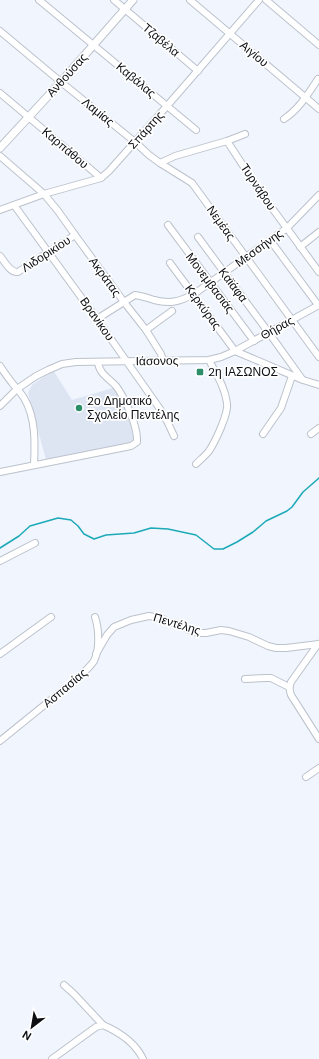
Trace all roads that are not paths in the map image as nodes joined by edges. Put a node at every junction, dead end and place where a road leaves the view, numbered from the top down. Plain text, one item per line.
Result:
1 (40, 0) edge
2 (114, 0) edge
3 (133, 0) edge
4 (190, 0) edge
5 (259, 0) edge
6 (266, 0) edge
7 (125, 9) junction
8 (0, 31) edge
9 (230, 34) junction
10 (94, 45) junction
11 (319, 45) edge
12 (198, 71) junction
13 (318, 79) dead end
14 (61, 82) junction
15 (0, 93) edge
16 (306, 97) junction
17 (167, 106) junction
18 (319, 109) edge
19 (28, 117) junction
20 (284, 119) dead end
21 (196, 130) dead end
22 (245, 134) dead end
23 (227, 141) junction
24 (135, 142) junction
25 (0, 148) edge
26 (0, 156) edge
27 (160, 163) junction
28 (101, 178) junction
29 (44, 194) junction
30 (319, 195) edge
31 (14, 205) junction
32 (0, 210) edge
33 (168, 225) dead end
34 (287, 228) junction
35 (319, 232) edge
36 (75, 235) junction
37 (198, 237) dead end
38 (270, 240) junction
39 (300, 247) junction
40 (48, 252) junction
41 (0, 256) edge
42 (246, 257) junction
43 (170, 263) dead end
44 (224, 272) junction
45 (319, 272) edge
46 (210, 283) junction
47 (194, 294) junction
48 (124, 302) junction
49 (318, 305) edge
50 (172, 311) dead end
51 (97, 319) junction
52 (292, 319) junction
53 (146, 330) junction
54 (269, 333) junction
55 (254, 341) junction
56 (235, 351) junction
57 (319, 357) edge
58 (163, 360) junction
59 (209, 360) junction
60 (126, 361) junction
61 (98, 362) junction
62 (0, 366) edge
63 (292, 376) junction
64 (303, 380) junction
65 (319, 385) edge
66 (17, 389) junction
67 (0, 406) edge
68 (319, 428) edge
69 (263, 434) dead end
70 (311, 434) dead end
71 (174, 436) dead end
72 (196, 464) dead end
73 (34, 465) junction
74 (0, 472) edge
75 (35, 543) dead end
76 (0, 562) edge
77 (51, 617) dead end
78 (95, 617) dead end
79 (319, 644) edge
80 (0, 654) edge
81 (96, 654) junction
82 (245, 679) dead end
83 (289, 687) junction
84 (319, 739) edge
85 (0, 741) edge
86 (319, 768) edge
87 (306, 777) dead end
88 (64, 985) dead end
89 (103, 1025) junction
90 (52, 1059) edge
91 (143, 1059) edge

1 - 10 street, Καβάλας
2 - 7 street, Τζαβέλα
3 - 7 street, Ανθούσας
4 - 9 street, Αιγίου
5 - 9 street, Σπάρτης
6 - 11 street
7 - 10 street, Ανθούσας
7 - 12 street, Τζαβέλα
8 - 14 street, Λαμίας
9 - 12 street, Σπάρτης
9 - 16 street, Αιγίου
10 - 14 street, Ανθούσας
10 - 17 street, Καβάλας
12 - 17 street, Σπάρτης
13 - 16 street
14 - 19 street, Ανθούσας
14 - 24 street, Λαμίας
15 - 19 street, Καρπάθου
16 - 18 street, Αιγίου
16 - 20 street
17 - 21 street, Καβάλας
17 - 24 street, Σπάρτης
19 - 25 street, Ανθούσας
19 - 28 street, Καρπάθου
22 - 23 street
23 - 27 street
23 - 34 street, Τυρνάβου
24 - 27 street, Νεμέας
24 - 28 street, Σπάρτης
26 - 29 street, Ακράτας
27 - 42 street, Νεμέας
28 - 29 street, Σπάρτης
29 - 31 street, Σπάρτης
29 - 36 street, Ακράτας
30 - 34 street, Μεσσήνης
31 - 32 street, Σπάρτης
31 - 40 street, Βρανίκου
33 - 46 street, Μονεμβασιάς
34 - 38 street, Μεσσήνης
34 - 39 street, Τυρνάβου
35 - 39 street
36 - 40 street, Λιδορικίου
36 - 48 street, Ακράτας
37 - 44 street, Καϊάφα
38 - 42 street, Μεσσήνης
38 - 49 street
39 - 45 street, Τυρνάβου
40 - 41 street, Λιδορικίου
40 - 51 street, Βρανίκου
42 - 44 street, Μεσσήνης
42 - 52 street, Νεμέας
43 - 47 street, Κερκύρας
44 - 46 street, Μεσσήνης
44 - 54 street, Καϊάφα
46 - 47 street, Μεσσήνης
46 - 55 street, Μονεμβασιάς
47 - 48 street, Μεσσήνης
47 - 56 street, Κερκύρας
48 - 51 street, Μεσσήνης
48 - 53 street, Ακράτας
49 - 52 street, Θήρας
50 - 53 street
51 - 60 street, Βρανίκου
52 - 54 street, Θήρας
52 - 57 street, Νεμέας
53 - 58 street, Ακράτας
54 - 55 street, Θήρας
54 - 64 street, Καϊάφα
55 - 56 street, Θήρας
56 - 59 street, Ιάσονος
56 - 63 street
58 - 59 street, Ιάσονος
58 - 60 street, Ιάσονος
59 - 72 street
60 - 61 street, Ιάσονος
60 - 71 street, Βρανίκου
61 - 66 street, Ιάσονος
61 - 73 street
62 - 66 street
63 - 64 street
63 - 69 street
64 - 65 street
66 - 67 street, Ιάσονος
66 - 73 street
68 - 70 street
73 - 74 street
75 - 76 street
77 - 80 street
78 - 81 street, Ασπασίας
79 - 81 street, Πεντέλης
79 - 83 street
81 - 85 street, Ασπασίας
82 - 83 street
83 - 84 street
86 - 87 street
88 - 89 street
89 - 90 street
89 - 91 street

